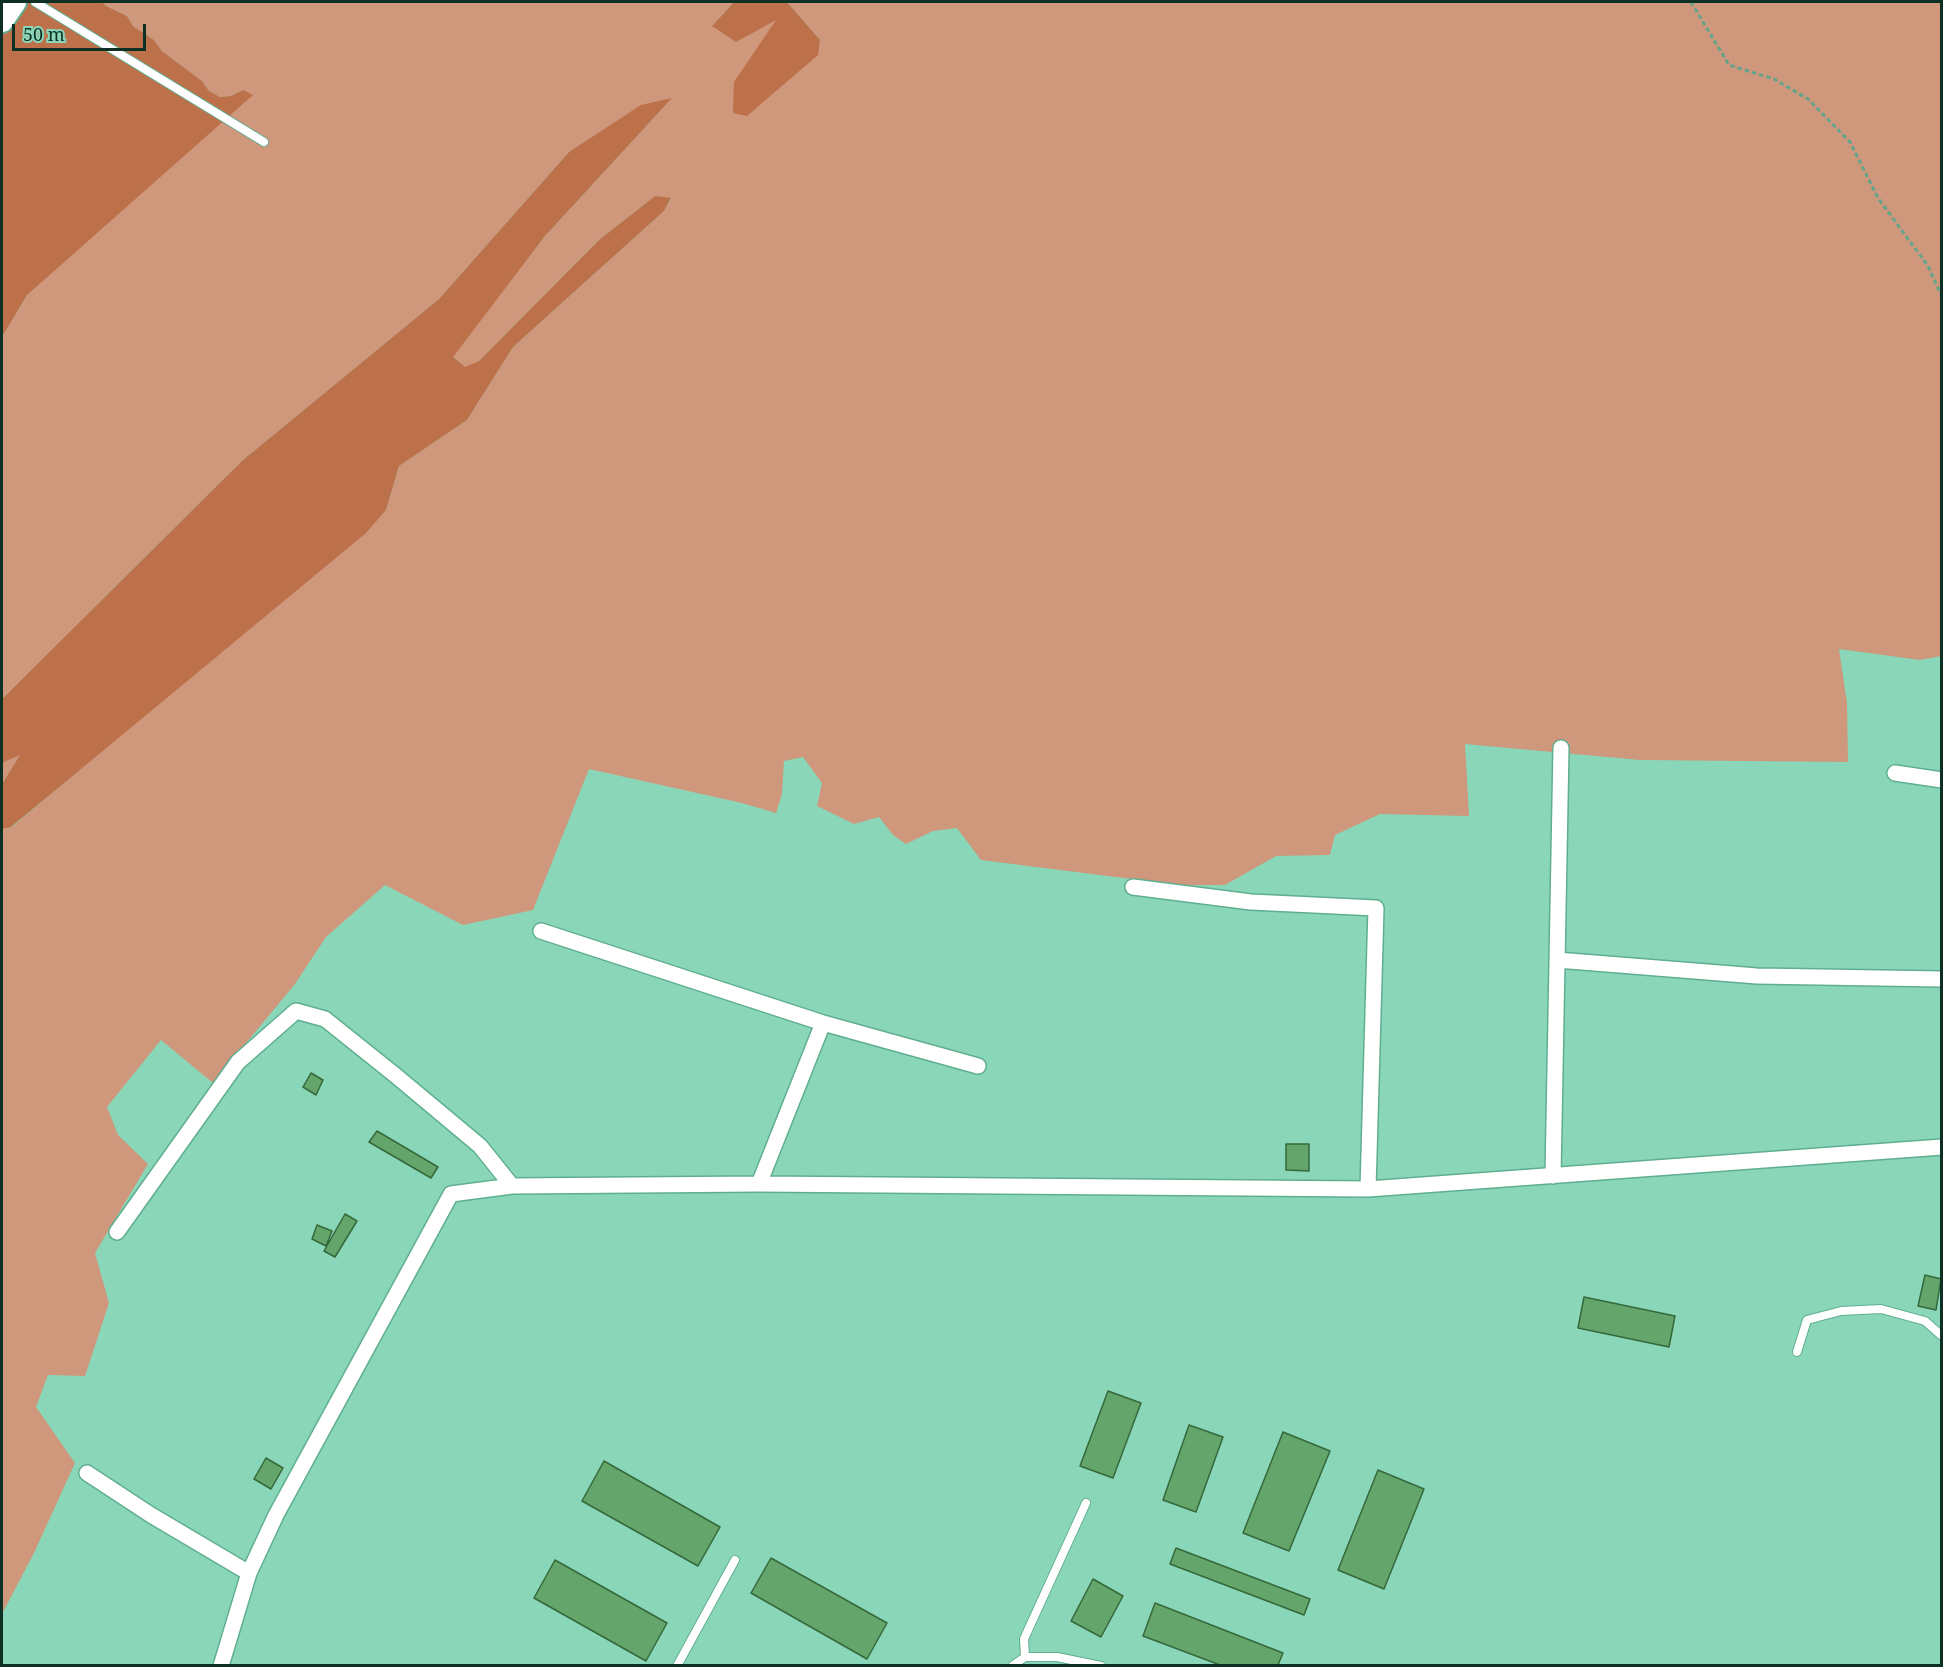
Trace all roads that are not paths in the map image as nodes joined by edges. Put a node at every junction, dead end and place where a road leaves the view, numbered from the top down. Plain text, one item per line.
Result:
1 (15, 2) edge
2 (35, 2) edge
3 (2, 21) edge
4 (264, 142) dead end
5 (1561, 748) dead end
6 (1894, 773) dead end
7 (1941, 780) edge
8 (1133, 887) dead end
9 (541, 931) dead end
10 (1557, 960) junction
11 (1941, 979) edge
12 (823, 1023) junction
13 (978, 1066) dead end
14 (1941, 1147) edge
15 (1553, 1176) junction
16 (759, 1184) junction
17 (512, 1186) junction
18 (1368, 1189) junction
19 (117, 1232) dead end
20 (1941, 1336) edge
21 (1797, 1352) dead end
22 (87, 1473) dead end
23 (1086, 1503) dead end
24 (735, 1560) dead end
25 (249, 1573) junction
26 (1025, 1657) junction
27 (222, 1665) edge
28 (677, 1665) edge
29 (1011, 1665) edge
30 (1101, 1665) edge

1 - 3 main road
2 - 4 lane
5 - 10 street
6 - 7 street
8 - 18 street
9 - 12 street
10 - 11 street
10 - 15 street
12 - 13 street
12 - 16 street
14 - 15 street
15 - 18 street
16 - 17 street
16 - 18 street
17 - 19 street
17 - 25 street
20 - 21 lane
22 - 25 street
23 - 26 lane
24 - 28 lane
25 - 27 street
26 - 29 lane
26 - 30 lane

